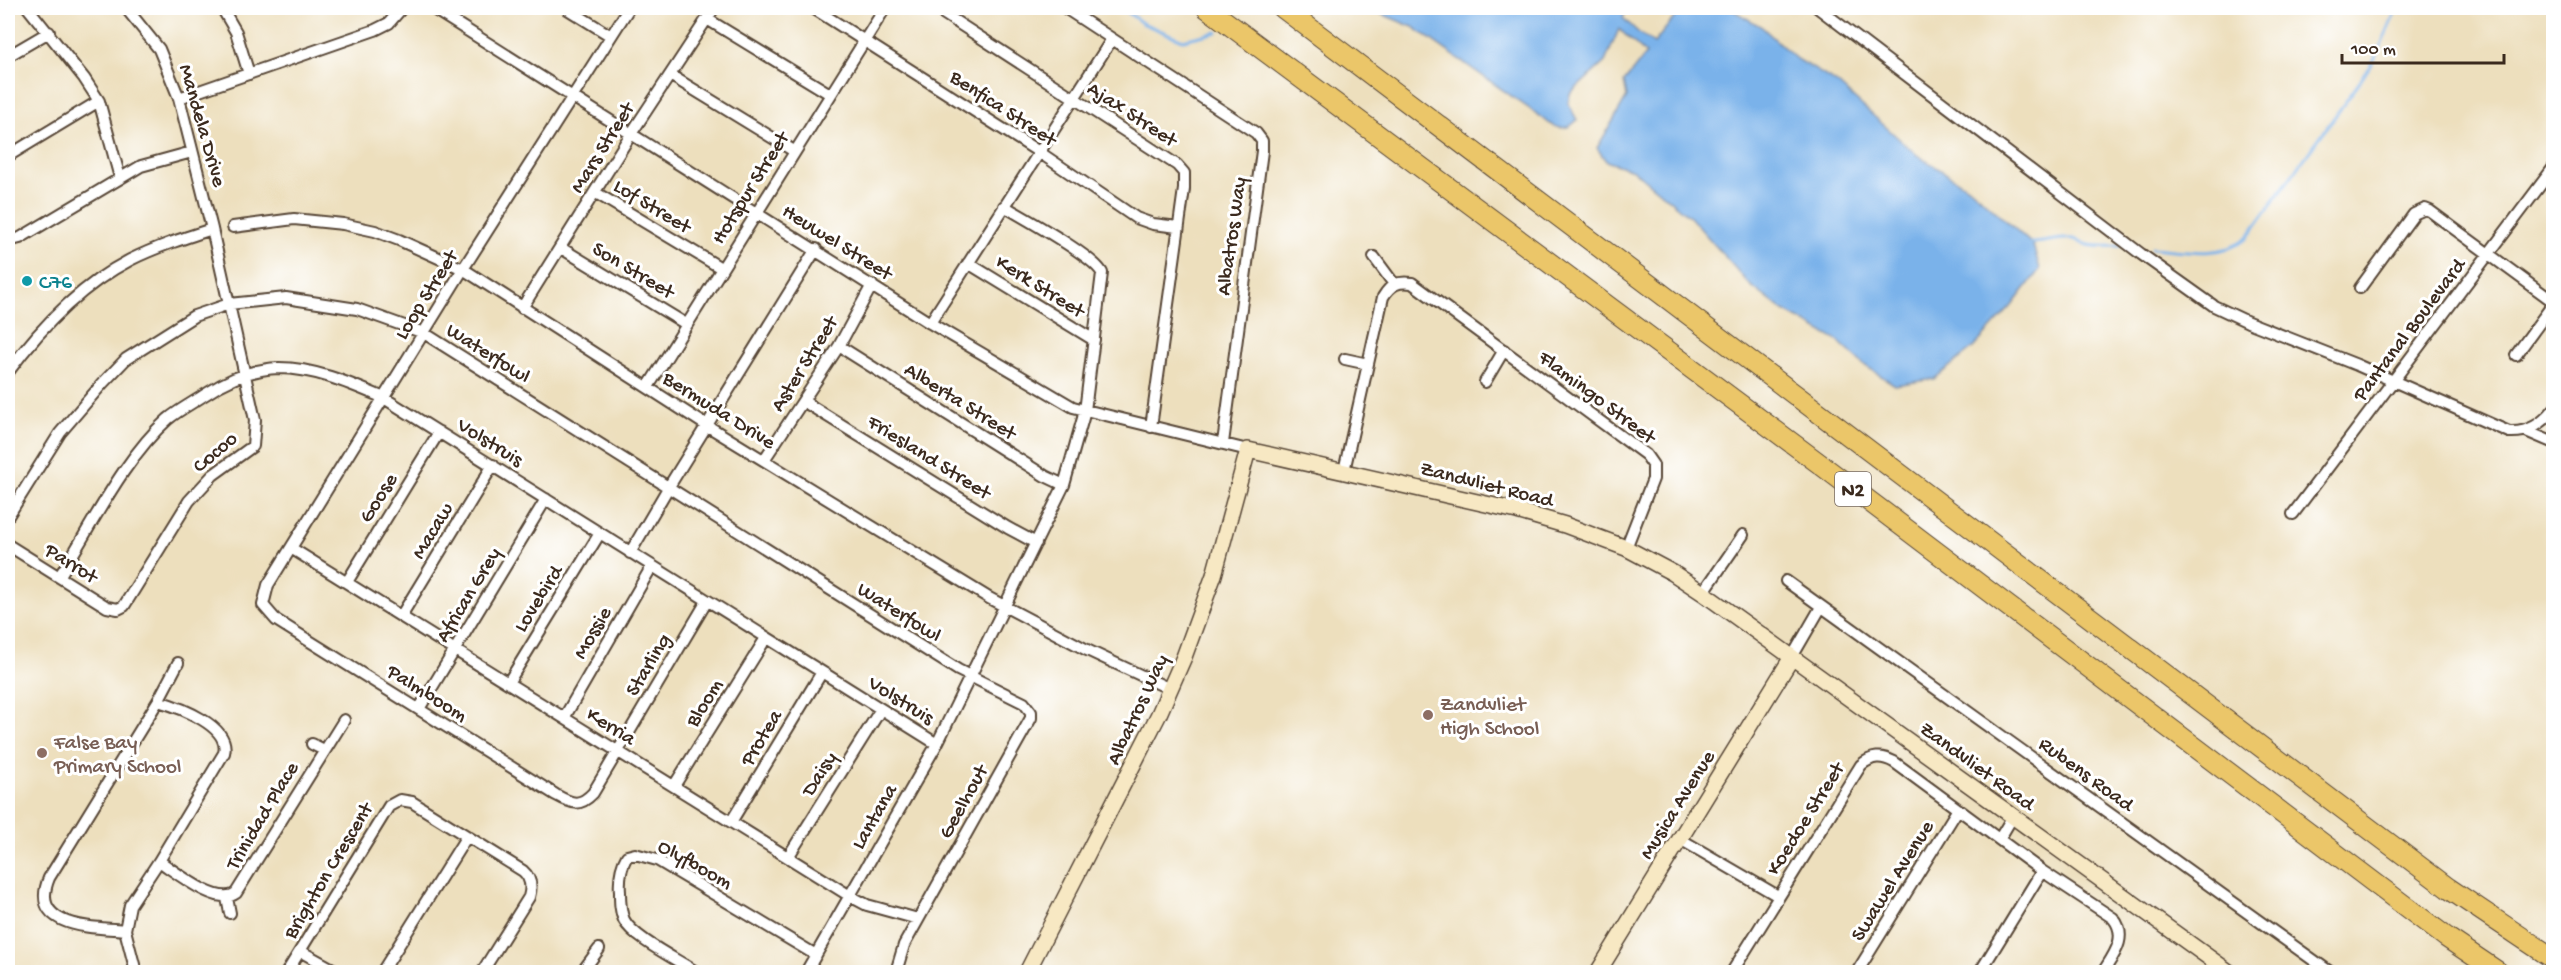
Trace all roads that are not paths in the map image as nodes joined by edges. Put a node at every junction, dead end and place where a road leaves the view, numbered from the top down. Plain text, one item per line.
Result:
1 (28, 8) edge
2 (126, 8) edge
3 (222, 8) edge
4 (402, 8) edge
5 (432, 8) edge
6 (566, 8) edge
7 (629, 8) edge
8 (714, 8) edge
9 (813, 8) edge
10 (885, 8) edge
11 (935, 8) edge
12 (1065, 8) edge
13 (1207, 8) edge
14 (1283, 8) edge
15 (1818, 8) edge
16 (707, 19) junction
17 (49, 32) junction
18 (611, 36) junction
19 (1112, 39) junction
20 (864, 41) junction
21 (8, 56) edge
22 (249, 74) junction
23 (670, 75) junction
24 (830, 94) junction
25 (179, 98) junction
26 (574, 98) junction
27 (1074, 98) junction
28 (99, 101) junction
29 (631, 134) junction
30 (794, 151) junction
31 (192, 152) junction
32 (1039, 152) junction
33 (8, 156) edge
34 (2553, 166) edge
35 (120, 178) junction
36 (596, 193) junction
37 (1004, 206) junction
38 (757, 213) junction
39 (233, 226) dead end
40 (1178, 227) junction
41 (212, 229) junction
42 (8, 241) edge
43 (561, 248) junction
44 (816, 249) junction
45 (2488, 254) junction
46 (1374, 257) dead end
47 (968, 263) junction
48 (721, 268) junction
49 (463, 269) junction
50 (1394, 284) junction
51 (872, 285) junction
52 (2360, 288) dead end
53 (2553, 303) edge
54 (229, 304) junction
55 (522, 308) junction
56 (930, 323) junction
57 (686, 324) junction
58 (424, 333) junction
59 (1094, 340) junction
60 (839, 346) junction
61 (1504, 350) junction
62 (2516, 355) dead end
63 (1345, 358) dead end
64 (11, 359) edge
65 (1368, 364) junction
66 (8, 372) edge
67 (245, 374) junction
68 (2393, 381) junction
69 (1485, 382) dead end
70 (648, 387) junction
71 (384, 398) junction
72 (803, 401) junction
73 (2553, 409) edge
74 (1085, 411) junction
75 (706, 425) junction
76 (1151, 427) junction
77 (2526, 430) junction
78 (439, 432) junction
79 (1223, 443) junction
80 (2553, 443) edge
81 (1248, 450) junction
82 (765, 460) junction
83 (493, 465) junction
84 (1344, 471) junction
85 (1064, 485) junction
86 (668, 488) junction
87 (546, 499) junction
88 (2293, 514) dead end
89 (8, 516) edge
90 (600, 533) junction
91 (1743, 535) dead end
92 (1036, 543) junction
93 (8, 545) edge
94 (291, 548) junction
95 (1626, 548) junction
96 (630, 553) junction
97 (652, 566) junction
98 (59, 577) junction
99 (1786, 581) dead end
100 (347, 582) junction
101 (1702, 592) junction
102 (706, 602) junction
103 (263, 605) joint
104 (1005, 606) junction
105 (1821, 606) junction
106 (118, 609) joint
107 (401, 616) junction
108 (766, 638) junction
109 (456, 650) junction
110 (1792, 657) junction
111 (178, 663) dead end
112 (822, 672) junction
113 (970, 676) junction
114 (508, 683) junction
115 (1170, 689) junction
116 (158, 701) junction
117 (419, 709) junction
118 (881, 709) junction
119 (564, 718) junction
120 (344, 720) dead end
121 (312, 744) dead end
122 (937, 744) junction
123 (324, 750) junction
124 (618, 752) junction
125 (674, 786) junction
126 (579, 804) joint
127 (1958, 809) junction
128 (2013, 816) junction
129 (731, 822) junction
130 (467, 836) junction
131 (2000, 838) junction
132 (1680, 839) junction
133 (788, 857) junction
134 (159, 861) junction
135 (2042, 871) junction
136 (850, 896) junction
137 (1778, 896) junction
138 (227, 898) junction
139 (230, 913) dead end
140 (918, 919) junction
141 (125, 930) junction
142 (599, 949) dead end
143 (300, 951) junction
144 (816, 956) junction
145 (2553, 959) edge
146 (136, 972) edge
147 (287, 972) edge
148 (338, 972) edge
149 (382, 972) edge
150 (482, 972) edge
151 (582, 972) edge
152 (696, 972) edge
153 (806, 972) edge
154 (896, 972) edge
155 (1027, 972) edge
156 (1598, 972) edge
157 (1732, 972) edge
158 (1857, 972) edge
159 (1980, 972) edge
160 (2103, 972) edge
161 (2229, 972) edge
162 (2330, 972) edge
163 (2498, 972) edge

1 - 17 street
2 - 25 street, Mandela Drive
3 - 22 street
4 - 22 street
5 - 26 street, Heuwel Street
6 - 18 street
7 - 18 street, Loop Street
8 - 16 street, Mars Street
9 - 20 street, Benfica Street
10 - 20 street, Hotspur Street
11 - 27 street, Ajax Street
12 - 19 street
13 - 163 highway, N2
14 - 145 highway, N2
15 - 68 street
16 - 23 street, Mars Street
16 - 24 street
17 - 21 street
17 - 28 street
18 - 26 street, Loop Street
19 - 27 street
19 - 79 street, Albatros Way
20 - 24 street, Hotspur Street
20 - 32 street, Benfica Street
22 - 25 street
23 - 29 street, Mars Street
23 - 30 street
24 - 30 street, Hotspur Street
25 - 31 street, Mandela Drive
26 - 29 street, Heuwel Street
26 - 49 street, Loop Street
27 - 32 street
27 - 40 street, Ajax Street
28 - 33 street
28 - 35 street
29 - 36 street, Mars Street
29 - 38 street, Heuwel Street
30 - 38 street, Hotspur Street
31 - 35 street
31 - 41 street, Mandela Drive
32 - 37 street
32 - 40 street, Benfica Street
34 - 45 street, Pantanal Boulevard
35 - 42 street
36 - 43 street, Mars Street
36 - 48 street, Lof Street
37 - 47 street
37 - 59 street, Lantana
38 - 44 street, Heuwel Street
38 - 48 street, Hotspur Street
39 - 49 street, Bermuda Drive
40 - 76 street, Ajax Street
41 - 54 street, Cocoo
41 - 64 street
43 - 55 street, Mars Street
43 - 57 street, Son Street
44 - 51 street, Heuwel Street
44 - 75 street
45 - 52 street
45 - 53 street
45 - 68 street, Pantanal Boulevard
46 - 50 street
47 - 56 street
47 - 59 street, Kerk Street
48 - 57 street, Hotspur Street
49 - 55 street, Bermuda Drive
49 - 58 street, Loop Street
50 - 61 street, Flamingo Street
50 - 65 street
51 - 56 street, Heuwel Street
51 - 60 street, Aster Street
53 - 62 street
54 - 58 street, Waterfowl
54 - 67 street, Cocoo
54 - 89 street, Waterfowl
55 - 70 street, Bermuda Drive
56 - 74 street, Heuwel Street
57 - 70 street, Hotspur Street
58 - 71 street, Loop Street
58 - 86 street, Waterfowl
59 - 74 street, Lantana
60 - 72 street, Aster Street
60 - 85 street, Alberta Street
61 - 69 street
61 - 95 street, Flamingo Street
63 - 65 street
64 - 66 street
65 - 84 street
67 - 71 street, Volstruis
67 - 98 street, Volstruis
67 - 106 street, Cocoo
68 - 77 street
68 - 88 street, Pantanal Boulevard
70 - 75 street, Bermuda Drive
71 - 78 street, Volstruis
71 - 94 street, Loop Street
72 - 82 street, Aster Street
72 - 92 street, Friesland Street
73 - 77 street
74 - 76 street, Heuwel Street
74 - 85 street, Lantana
75 - 82 street, Bermuda Drive
75 - 86 street
76 - 79 street, Heuwel Street
77 - 80 street
78 - 83 street, Volstruis
78 - 100 street, Goose
79 - 81 street, Heuwel Street
81 - 84 street, Zandvliet Road
81 - 115 street, Albatros Way
82 - 104 street, Bermuda Drive
83 - 87 street, Volstruis
83 - 107 street, Macaw
84 - 95 street, Zandvliet Road
85 - 92 street, Lantana
86 - 96 street
86 - 113 street, Waterfowl
87 - 90 street, Volstruis
87 - 109 street, African Grey
90 - 96 street, Volstruis
90 - 114 street, Lovebird
91 - 101 street
92 - 104 street, Lantana
93 - 98 street, Parrot
94 - 100 street, Kerria
94 - 103 street, Loop Street
95 - 101 street, Zandvliet Road
96 - 97 street, Volstruis
97 - 102 street, Volstruis
97 - 119 street, Mossie
98 - 106 street, Parrot
99 - 105 street, Rubens Road
100 - 107 street, Kerria
101 - 110 street, Zandvliet Road
102 - 108 street, Volstruis
102 - 124 street, Starling
103 - 117 street, Palmboom
104 - 113 street, Lantana
104 - 115 street, Bermuda Drive
105 - 110 street
105 - 162 street, Rubens Road
107 - 109 street, Kerria
108 - 112 street, Volstruis
108 - 125 street, Bloom
109 - 114 street, Kerria
109 - 117 street, African Grey
110 - 128 street, Zandvliet Road
110 - 132 street, Musica Avenue
111 - 116 street
112 - 118 street, Volstruis
112 - 129 street, Protea
113 - 122 street, Lantana
113 - 140 street, Geelhout
114 - 119 street, Kerria
115 - 155 street, Albatros Way
116 - 134 street
116 - 141 street
117 - 126 street, Palmboom
118 - 122 street, Volstruis
118 - 133 street, Daisy
119 - 124 street, Kerria
120 - 123 street, Trinidad Place
121 - 123 street, Trinidad Place
122 - 136 street, Lantana
123 - 138 street, Trinidad Place
124 - 125 street, Kerria
124 - 126 street, Starling
125 - 129 street, Kerria
127 - 131 street, Koedoe Street
127 - 137 street, Koedoe Street
127 - 158 street, Swawel Avenue
128 - 131 street
128 - 161 street, Zandvliet Road
129 - 133 street, Kerria
130 - 143 street, Brighton Crescent
130 - 149 street
130 - 150 street, Brighton Crescent
131 - 135 street, Koedoe Street
132 - 137 street
132 - 156 street, Musica Avenue
133 - 136 street, Kerria
134 - 138 street, Trinidad Place
134 - 141 street
135 - 159 street
135 - 160 street, Koedoe Street
136 - 140 street, Kerria
136 - 144 street, Lantana
137 - 157 street, Koedoe Street
138 - 139 street, Trinidad Place
140 - 154 street, Geelhout
141 - 146 street
142 - 151 street
143 - 147 street, Brighton Crescent
143 - 148 street
144 - 152 street, Olyfboom
144 - 153 street, Lantana

